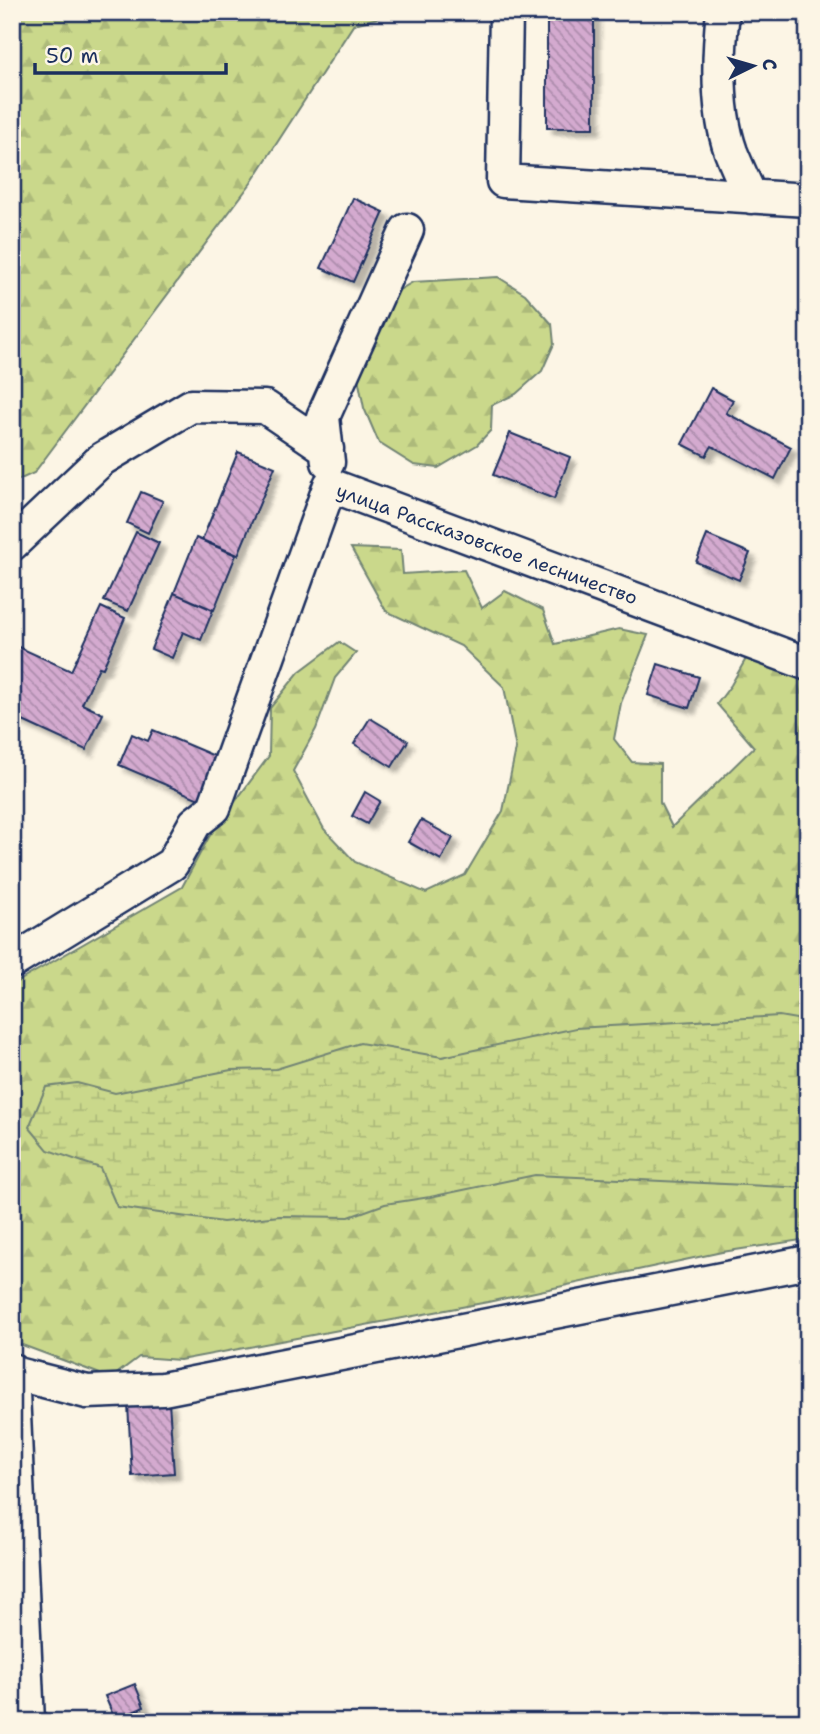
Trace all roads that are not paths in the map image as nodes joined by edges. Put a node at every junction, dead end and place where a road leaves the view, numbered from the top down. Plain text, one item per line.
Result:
1 (506, 12) edge
2 (723, 12) edge
3 (751, 197) junction
4 (808, 200) edge
5 (407, 230) dead end
6 (327, 449) junction
7 (330, 485) junction
8 (12, 544) edge
9 (808, 664) edge
10 (12, 962) edge
11 (808, 1262) edge
12 (13, 1372) edge
13 (27, 1715) edge

1 - 3 street
2 - 3 street
3 - 4 street
5 - 6 street
6 - 7 street
6 - 8 street
7 - 9 street, улица Рассказовское лесничество
7 - 10 street, улица Рассказовское лесничество
11 - 12 street
12 - 13 street

